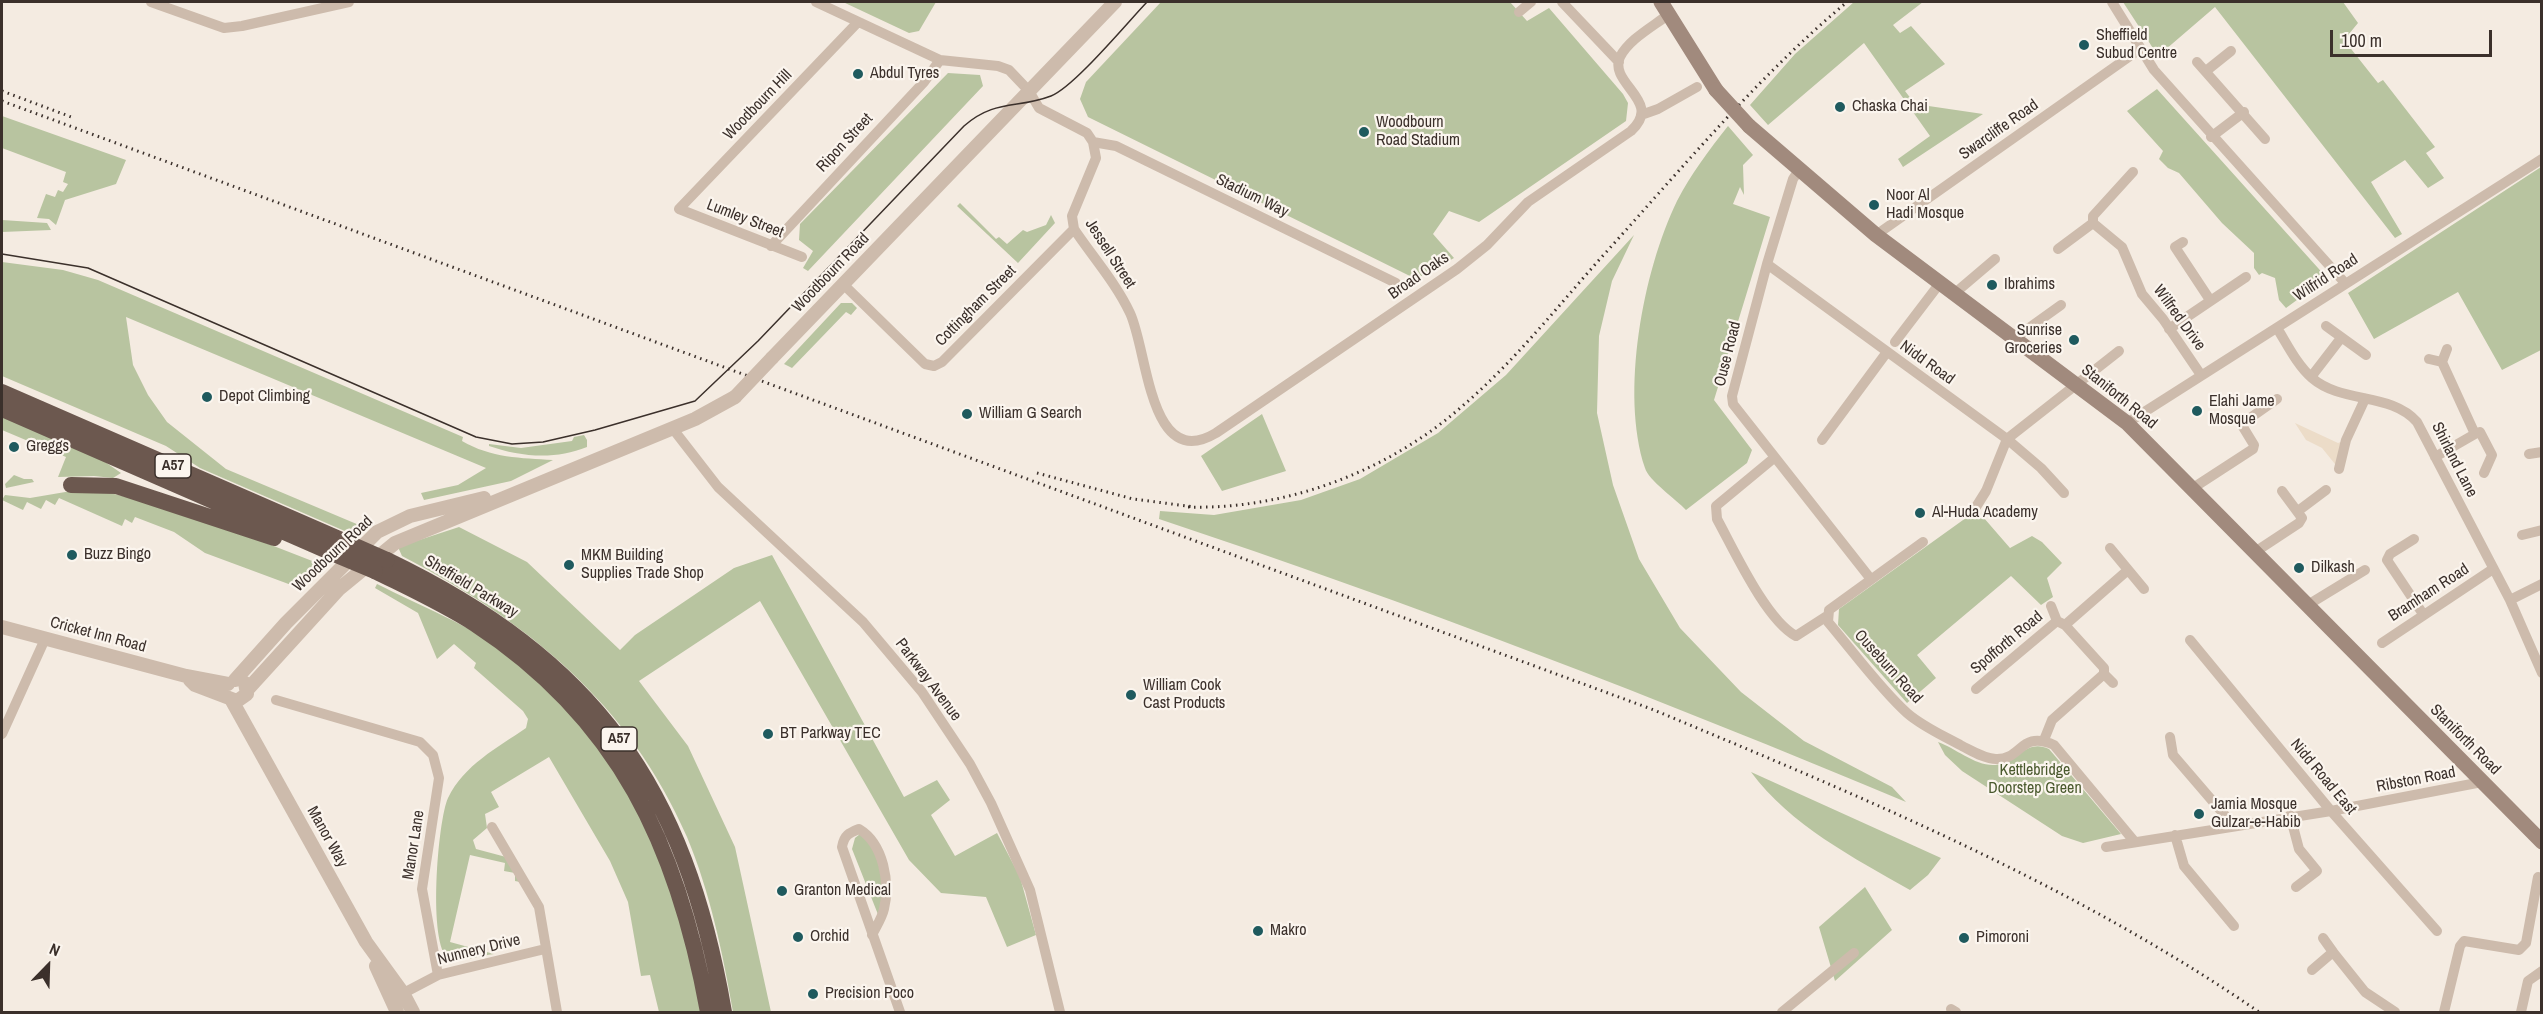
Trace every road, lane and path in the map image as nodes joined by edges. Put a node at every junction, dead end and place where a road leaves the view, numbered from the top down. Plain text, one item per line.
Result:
1 (151, 2) edge
2 (349, 2) edge
3 (816, 2) edge
4 (1114, 2) edge
5 (1531, 2) edge
6 (1562, 2) edge
7 (2112, 2) edge
8 (1665, 8) edge
9 (1519, 12) dead end
10 (858, 22) junction
11 (2140, 49) junction
12 (2231, 51) dead end
13 (940, 60) junction
14 (1619, 62) junction
15 (2197, 62) dead end
16 (2206, 71) junction
17 (1697, 87) dead end
18 (1029, 91) junction
19 (2244, 112) junction
20 (1641, 115) junction
21 (2211, 137) junction
22 (2265, 139) dead end
23 (1093, 141) junction
24 (2541, 159) edge
25 (1799, 170) junction
26 (2133, 172) dead end
27 (679, 209) joint
28 (2093, 223) junction
29 (1074, 229) junction
30 (1876, 235) junction
31 (2183, 242) dead end
32 (771, 246) junction
33 (2058, 249) dead end
34 (802, 257) dead end
35 (1995, 259) dead end
36 (1767, 264) junction
37 (2246, 277) dead end
38 (1396, 283) dead end
39 (1940, 283) junction
40 (2345, 283) junction
41 (843, 284) junction
42 (1955, 293) junction
43 (2210, 300) junction
44 (2061, 305) dead end
45 (2326, 326) dead end
46 (2277, 328) junction
47 (2169, 329) junction
48 (2015, 338) junction
49 (2341, 338) junction
50 (1895, 342) dead end
51 (2446, 349) dead end
52 (2119, 351) dead end
53 (1887, 352) junction
54 (2366, 355) dead end
55 (2429, 359) dead end
56 (2442, 362) junction
57 (2201, 375) junction
58 (2311, 377) junction
59 (2078, 385) junction
60 (2, 392) edge
61 (2277, 399) dead end
62 (2365, 399) junction
63 (2, 409) edge
64 (2127, 423) junction
65 (673, 429) junction
66 (2482, 431) junction
67 (2007, 439) junction
68 (1822, 440) dead end
69 (1197, 443) joint
70 (2541, 452) edge
71 (2529, 454) dead end
72 (2435, 457) junction
73 (1774, 458) junction
74 (2338, 469) dead end
75 (2484, 473) dead end
76 (71, 485) dead end
77 (2193, 488) junction
78 (518, 490) junction
79 (2326, 490) dead end
80 (2282, 491) dead end
81 (2064, 493) dead end
82 (1976, 507) dead end
83 (2298, 511) junction
84 (2541, 530) edge
85 (2522, 535) dead end
86 (2414, 539) dead end
87 (1923, 542) dead end
88 (2110, 548) dead end
89 (335, 550) junction
90 (2255, 552) junction
91 (374, 565) junction
92 (2493, 569) junction
93 (2128, 570) junction
94 (2365, 570) dead end
95 (1870, 578) junction
96 (2541, 584) edge
97 (2144, 589) dead end
98 (308, 600) junction
99 (2510, 600) junction
100 (2051, 606) dead end
101 (2306, 606) junction
102 (319, 610) junction
103 (2423, 614) junction
104 (1827, 616) junction
105 (2061, 623) junction
106 (2, 627) edge
107 (45, 639) junction
108 (2190, 640) dead end
109 (2382, 643) dead end
110 (2541, 673) edge
111 (2104, 674) junction
112 (2113, 683) dead end
113 (1976, 689) dead end
114 (236, 691) junction
115 (276, 700) dead end
116 (2, 734) edge
117 (2170, 737) dead end
118 (2044, 740) junction
119 (2482, 782) junction
120 (2331, 811) junction
121 (2290, 815) junction
122 (2234, 826) junction
123 (492, 827) dead end
124 (2175, 835) junction
125 (2134, 841) junction
126 (2541, 843) edge
127 (2106, 847) dead end
128 (2538, 877) dead end
129 (2296, 888) dead end
130 (2234, 926) dead end
131 (2437, 931) dead end
132 (872, 935) junction
133 (2323, 938) dead end
134 (545, 949) junction
135 (2333, 952) junction
136 (1854, 953) dead end
137 (2312, 970) dead end
138 (2541, 971) edge
139 (438, 975) junction
140 (397, 1002) edge
141 (413, 1012) edge
142 (557, 1012) edge
143 (708, 1012) edge
144 (724, 1012) edge
145 (900, 1012) edge
146 (1060, 1012) edge
147 (1782, 1012) edge
148 (2395, 1012) edge
149 (2444, 1012) edge
150 (2521, 1012) edge

1 - 2 street
3 - 10 street
4 - 18 street, Woodbourn Road
5 - 9 street
6 - 14 street
7 - 11 street
8 - 14 street
8 - 25 main road, Staniforth Road, bridge
10 - 13 street
10 - 27 street, Woodbourn Hill
11 - 21 street
11 - 30 street, Swarcliffe Road
12 - 16 street
13 - 18 street
13 - 32 street, Ripon Street
14 - 20 street
15 - 16 street
16 - 19 street
17 - 20 street, Broad Oaks
18 - 23 street
18 - 41 street, Woodbourn Road
19 - 21 street
19 - 22 street
20 - 69 street, Broad Oaks
21 - 40 street
23 - 29 street, Jessell Street
23 - 38 street, Stadium Way
24 - 40 street, Wilfrid Road
25 - 30 main road, Staniforth Road
25 - 36 street, Ouse Road
26 - 28 street
27 - 32 street, Lumley Street
28 - 33 street
28 - 47 street, Wilfred Drive
29 - 41 street, Cottingham Street
29 - 69 street, Jessell Street
30 - 39 main road, Staniforth Road
31 - 43 street
32 - 34 street, Lumley Street
35 - 42 street
36 - 53 street, Nidd Road
36 - 73 street, Ouse Road
37 - 43 street
39 - 42 main road, Staniforth Road
39 - 50 street
40 - 46 street, Wilfrid Road
41 - 65 street, Woodbourn Road, bridge
42 - 48 main road, Staniforth Road
43 - 47 street
44 - 48 street
45 - 49 street
46 - 57 street, Wilfrid Road
46 - 58 street, Shirland Lane
47 - 57 street, Wilfred Drive
48 - 59 main road, Staniforth Road
49 - 54 street
49 - 58 street
51 - 56 street
52 - 59 street
53 - 67 street, Nidd Road
53 - 68 street
55 - 56 street
56 - 66 street
57 - 64 street, Wilfrid Road
58 - 62 street, Shirland Lane
59 - 64 main road, Staniforth Road
59 - 67 street
60 - 89 highway, Sheffield Parkway / A57
61 - 77 street
62 - 72 street, Shirland Lane
62 - 74 street
63 - 89 highway, Sheffield Parkway / A57
64 - 77 main road, Staniforth Road
65 - 78 street, Woodbourn Road
65 - 146 street, Parkway Avenue
66 - 72 street
66 - 75 street
67 - 81 street, Nidd Road
67 - 82 street
70 - 71 street
72 - 92 street, Shirland Lane
73 - 95 street, Ouse Road
73 - 104 street
76 - 89 highway
77 - 90 main road, Staniforth Road
78 - 98 street, Woodbourn Road
78 - 102 street, Woodbourn Road
79 - 83 street
80 - 83 street
83 - 90 street
84 - 85 street
86 - 103 street
87 - 95 street
88 - 93 street
89 - 91 highway, Sheffield Parkway / A57, bridge
89 - 91 highway, Sheffield Parkway / A57, bridge
90 - 101 main road, Staniforth Road
91 - 143 highway, Sheffield Parkway / A57
91 - 144 highway, Sheffield Parkway / A57
92 - 99 street, Shirland Lane
92 - 103 street, Bramham Road
93 - 97 street
93 - 105 street, Spofforth Road
94 - 101 street
95 - 104 street
96 - 99 street
98 - 102 street
98 - 114 street, Woodbourn Road
99 - 110 street, Shirland Lane
100 - 105 street
101 - 119 main road, Staniforth Road
102 - 114 street, Woodbourn Road
103 - 109 street, Bramham Road
104 - 118 street, Ouseburn Road
105 - 111 street
105 - 113 street, Spofforth Road
106 - 107 street, Cricket Inn Road
107 - 114 street, Cricket Inn Road
107 - 116 street
108 - 120 street, Nidd Road East
111 - 112 street
111 - 118 street
114 - 140 street, Manor Way
115 - 139 street, Manor Lane
117 - 122 street
118 - 125 street
119 - 120 street, Ribston Road
119 - 126 main road, Staniforth Road
120 - 121 street, Ribston Road
120 - 131 street, Nidd Road East
121 - 122 street, Ribston Road
121 - 129 street
122 - 124 street, Ribston Road
123 - 134 street, Nunnery Drive
124 - 125 street, Ribston Road
124 - 130 street
125 - 127 street, Ribston Road
128 - 149 street
132 - 132 street
132 - 145 street
133 - 135 street
134 - 139 street, Nunnery Drive
134 - 142 street, Nunnery Drive
135 - 137 street
135 - 148 street
136 - 147 street
138 - 150 street
139 - 140 street, Nunnery Drive
140 - 141 street, Manor Way

